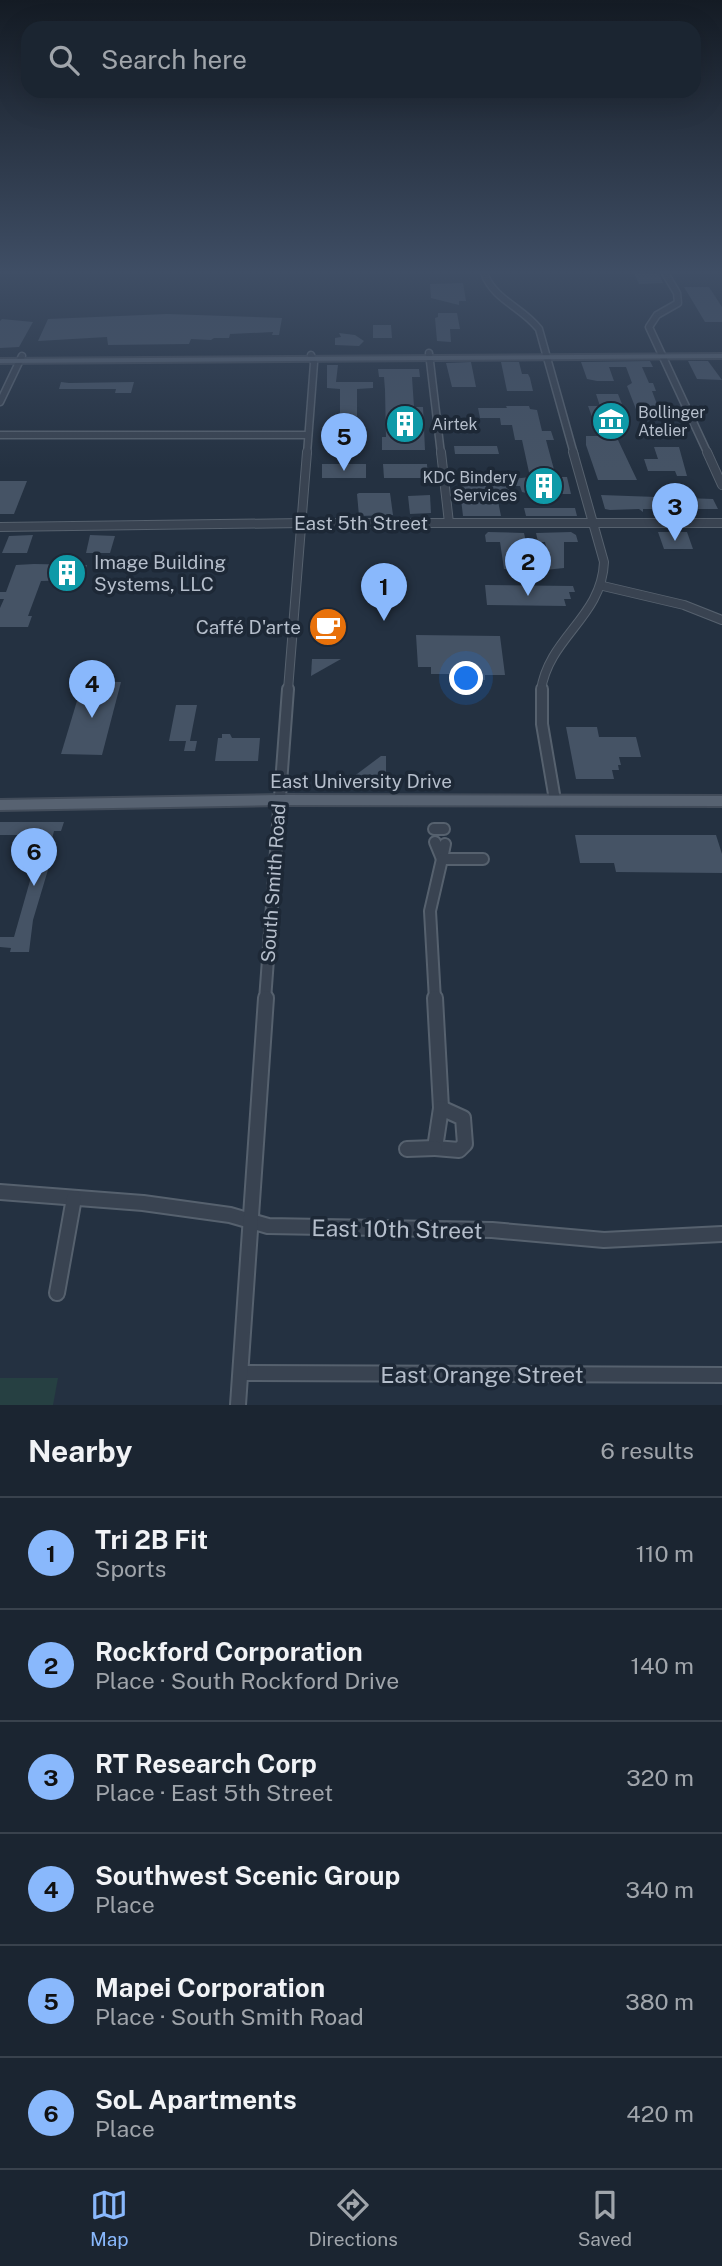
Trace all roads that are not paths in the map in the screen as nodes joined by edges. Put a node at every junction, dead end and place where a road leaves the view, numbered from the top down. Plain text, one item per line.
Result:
1 (543, 339) edge
2 (655, 339) edge
3 (694, 352) joint
4 (547, 354) junction
5 (662, 354) junction
6 (722, 354) edge
7 (430, 356) junction
8 (21, 358) junction
9 (315, 358) junction
10 (0, 359) edge
11 (0, 402) edge
12 (0, 435) edge
13 (308, 435) junction
14 (722, 485) edge
15 (302, 523) junction
16 (449, 523) junction
17 (594, 523) junction
18 (722, 523) edge
19 (0, 527) edge
20 (603, 586) junction
21 (722, 620) edge
22 (279, 800) junction
23 (555, 800) junction
24 (722, 801) edge
25 (0, 804) edge
26 (440, 837) dead end
27 (442, 859) junction
28 (483, 859) dead end
29 (441, 1108) junction
30 (435, 1148) junction
31 (407, 1149) dead end
32 (0, 1192) edge
33 (74, 1198) junction
34 (251, 1221) junction
35 (722, 1234) edge
36 (57, 1293) dead end
37 (241, 1373) junction
38 (722, 1376) edge
39 (237, 1405) edge

1 - 4 street
2 - 5 street
3 - 5 main road
3 - 6 main road
4 - 5 main road
4 - 7 main road
4 - 17 street
5 - 6 main road
5 - 14 street
7 - 9 main road
7 - 16 street
8 - 9 main road
8 - 10 main road
8 - 11 street
9 - 13 street, South Smith Road
12 - 13 street
13 - 15 street, South Smith Road
15 - 16 street, East 5th Street
15 - 19 street, East 5th Street
15 - 22 street, South Smith Road
16 - 17 street, East 5th Street
17 - 18 street, East 5th Street
17 - 20 street
20 - 21 street
20 - 23 street
22 - 23 main road, East University Drive
22 - 25 main road, East University Drive
22 - 34 street, South Smith Road
23 - 24 main road, East University Drive
26 - 27 street
27 - 28 street
27 - 29 street
29 - 30 street
29 - 30 street
30 - 31 street
32 - 33 street, East 10th Street
33 - 34 street, East 10th Street
33 - 36 street
34 - 35 street, East 10th Street
34 - 37 street, South Smith Road
37 - 38 street, East Orange Street
37 - 39 street, South Smith Road

